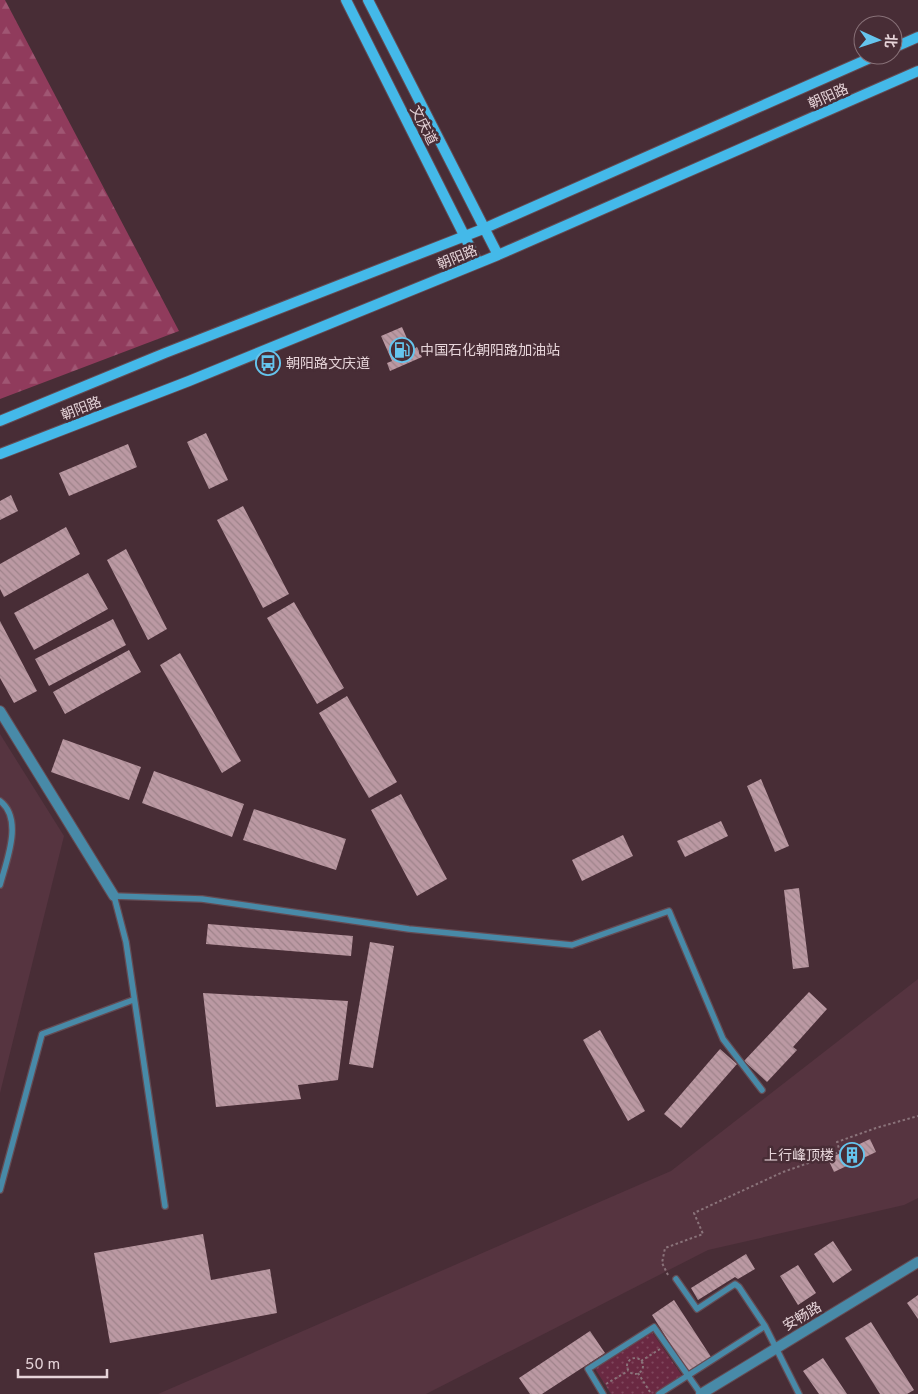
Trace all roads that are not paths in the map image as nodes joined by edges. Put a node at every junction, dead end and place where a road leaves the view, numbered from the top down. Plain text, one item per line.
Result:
1 (346, 0) edge
2 (368, 0) edge
3 (918, 37) edge
4 (903, 44) edge
5 (854, 65) edge
6 (918, 72) edge
7 (483, 229) junction
8 (464, 236) junction
9 (498, 255) junction
10 (478, 263) junction
11 (0, 421) edge
12 (0, 454) edge
13 (0, 711) edge
14 (0, 801) edge
15 (0, 885) edge
16 (114, 896) junction
17 (133, 1000) junction
18 (762, 1090) dead end
19 (0, 1190) edge
20 (165, 1206) dead end
21 (918, 1262) edge
22 (676, 1279) road end
23 (765, 1326) junction
24 (776, 1348) junction
25 (688, 1376) junction
26 (604, 1394) edge
27 (658, 1394) edge
28 (701, 1394) edge
29 (799, 1394) edge

1 - 8 main road, 文庆道
2 - 7 main road, 文庆道
3 - 4 main road
5 - 7 main road, 朝阳路
6 - 9 main road, 朝阳路
7 - 8 main road, 朝阳路
7 - 9 main road, 文庆道
8 - 10 main road, 文庆道
8 - 11 main road, 朝阳路
9 - 10 main road, 朝阳路
10 - 12 main road, 朝阳路
13 - 16 street
14 - 15 lane
16 - 17 lane
16 - 18 lane
17 - 19 lane
17 - 20 lane
21 - 24 street, 安畅路
22 - 23 lane
23 - 24 lane
23 - 25 lane
24 - 28 street, 安畅路
24 - 29 lane
25 - 26 lane
25 - 27 lane
25 - 28 lane

